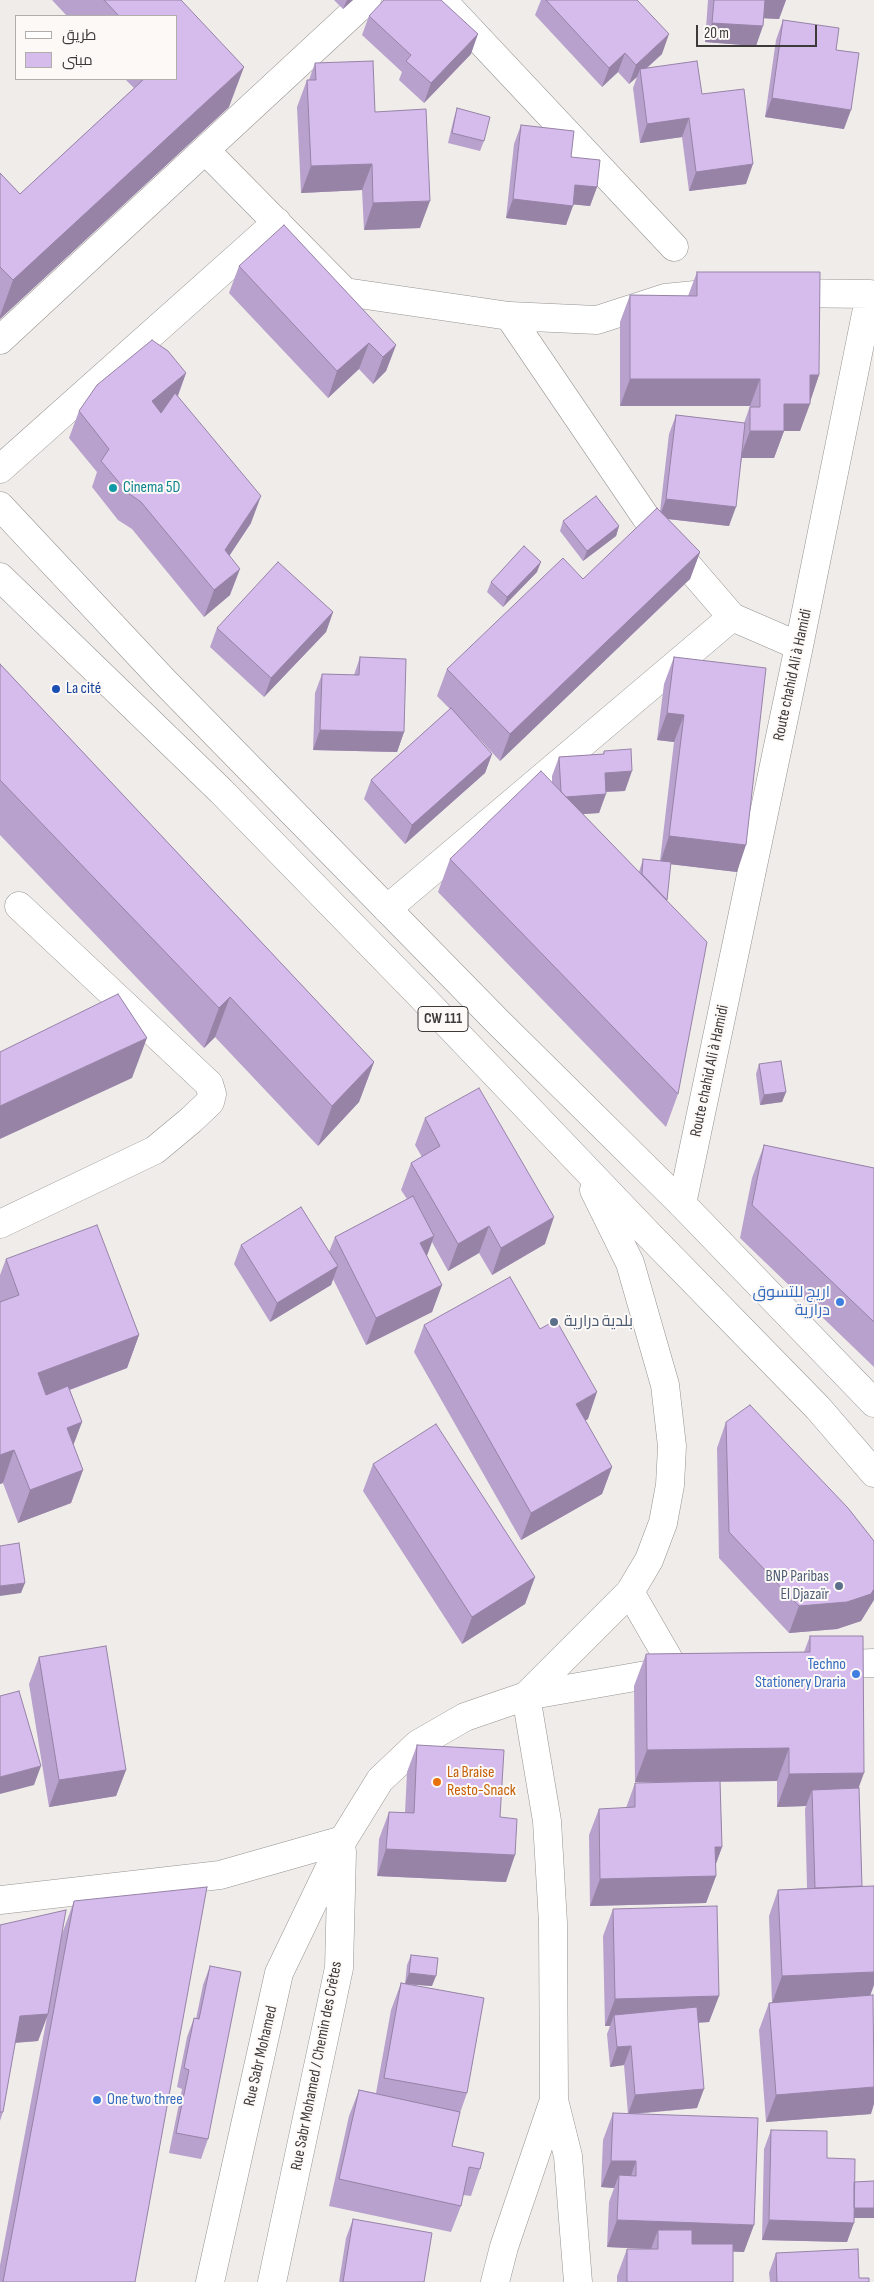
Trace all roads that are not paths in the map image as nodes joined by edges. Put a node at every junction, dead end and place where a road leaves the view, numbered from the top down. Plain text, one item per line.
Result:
1 (367, 0) edge
2 (442, 0) edge
3 (206, 151) junction
4 (277, 222) junction
5 (674, 247) dead end
6 (872, 286) edge
7 (509, 316) junction
8 (0, 340) edge
9 (0, 469) edge
10 (0, 506) edge
11 (0, 577) edge
12 (732, 617) junction
13 (799, 646) junction
14 (19, 906) dead end
15 (387, 909) junction
16 (581, 1164) junction
17 (682, 1204) junction
18 (0, 1224) edge
19 (874, 1403) edge
20 (874, 1473) edge
21 (630, 1592) junction
22 (874, 1663) edge
23 (804, 1666) edge
24 (704, 1669) edge
25 (675, 1670) junction
26 (526, 1696) junction
27 (343, 1840) junction
28 (0, 1900) edge
29 (554, 2100) junction
30 (210, 2282) edge
31 (272, 2282) edge
32 (495, 2282) edge
33 (578, 2282) edge

1 - 3 street
2 - 5 street
3 - 4 street, Route chahid Ali à Hamidi
3 - 8 street
4 - 7 street, Route chahid Ali à Hamidi
4 - 9 street
6 - 7 street, Route chahid Ali à Hamidi
6 - 13 street, Route chahid Ali à Hamidi
7 - 12 street
10 - 15 street
11 - 16 street, CW 111
12 - 13 street
12 - 15 street
13 - 17 street, Route chahid Ali à Hamidi
14 - 18 street
15 - 17 street
16 - 20 street, CW 111
16 - 21 street
17 - 19 street
21 - 25 street
21 - 26 street
22 - 23 street
24 - 25 street, Rue Sabr Mohamed / Chemin des Crêtes
25 - 26 street, Rue Sabr Mohamed / Chemin des Crêtes
26 - 27 street, Rue Sabr Mohamed / Chemin des Crêtes
26 - 29 street
27 - 28 street
27 - 30 street, Rue Sabr Mohamed
27 - 31 street, Rue Sabr Mohamed / Chemin des Crêtes
29 - 32 street
29 - 33 street

